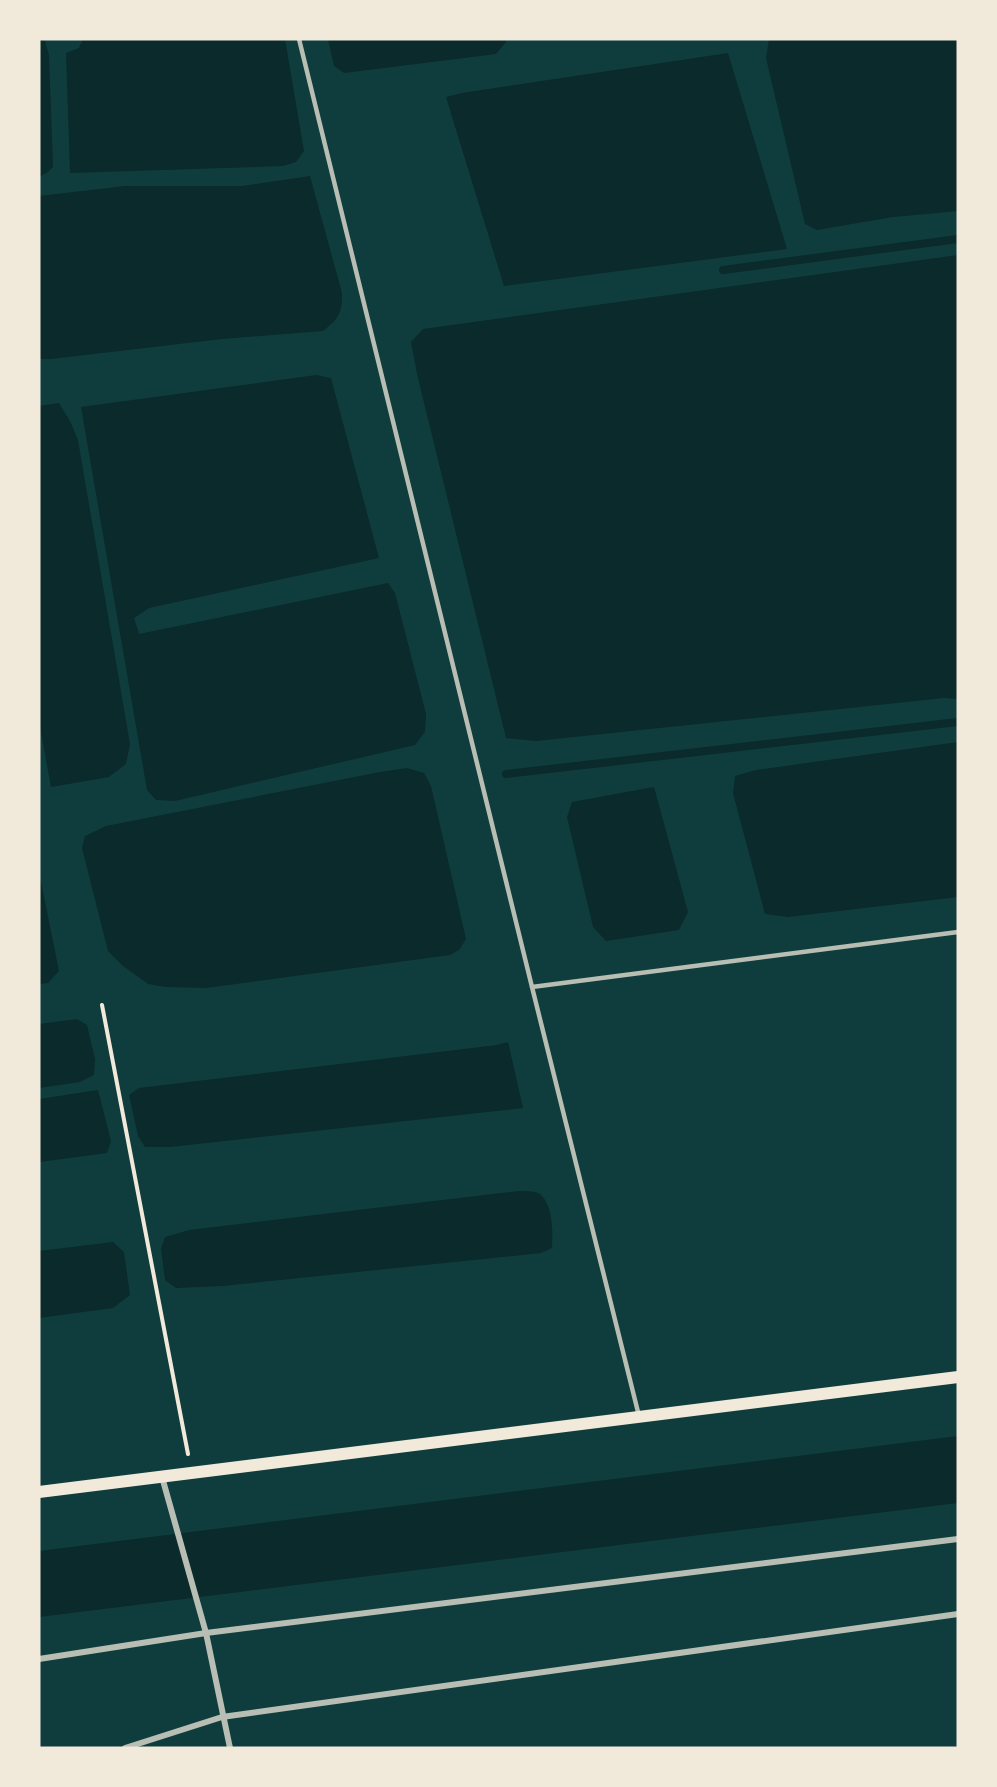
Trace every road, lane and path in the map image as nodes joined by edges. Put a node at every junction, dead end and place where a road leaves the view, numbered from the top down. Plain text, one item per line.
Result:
1 (299, 39) edge
2 (958, 932) edge
3 (532, 987) junction
4 (102, 1005) dead end
5 (958, 1377) edge
6 (639, 1416) junction
7 (192, 1473) junction
8 (162, 1476) junction
9 (39, 1492) edge
10 (958, 1539) edge
11 (958, 1614) edge
12 (206, 1633) junction
13 (39, 1659) edge
14 (222, 1717) junction
15 (125, 1748) edge
16 (230, 1748) edge

1 - 3 lane
2 - 3 lane
3 - 6 lane
4 - 7 path
5 - 6 main road
6 - 7 main road
7 - 8 main road
8 - 9 main road
8 - 12 street
10 - 12 street
11 - 14 street
12 - 13 street
12 - 14 street
14 - 15 street
14 - 16 street

